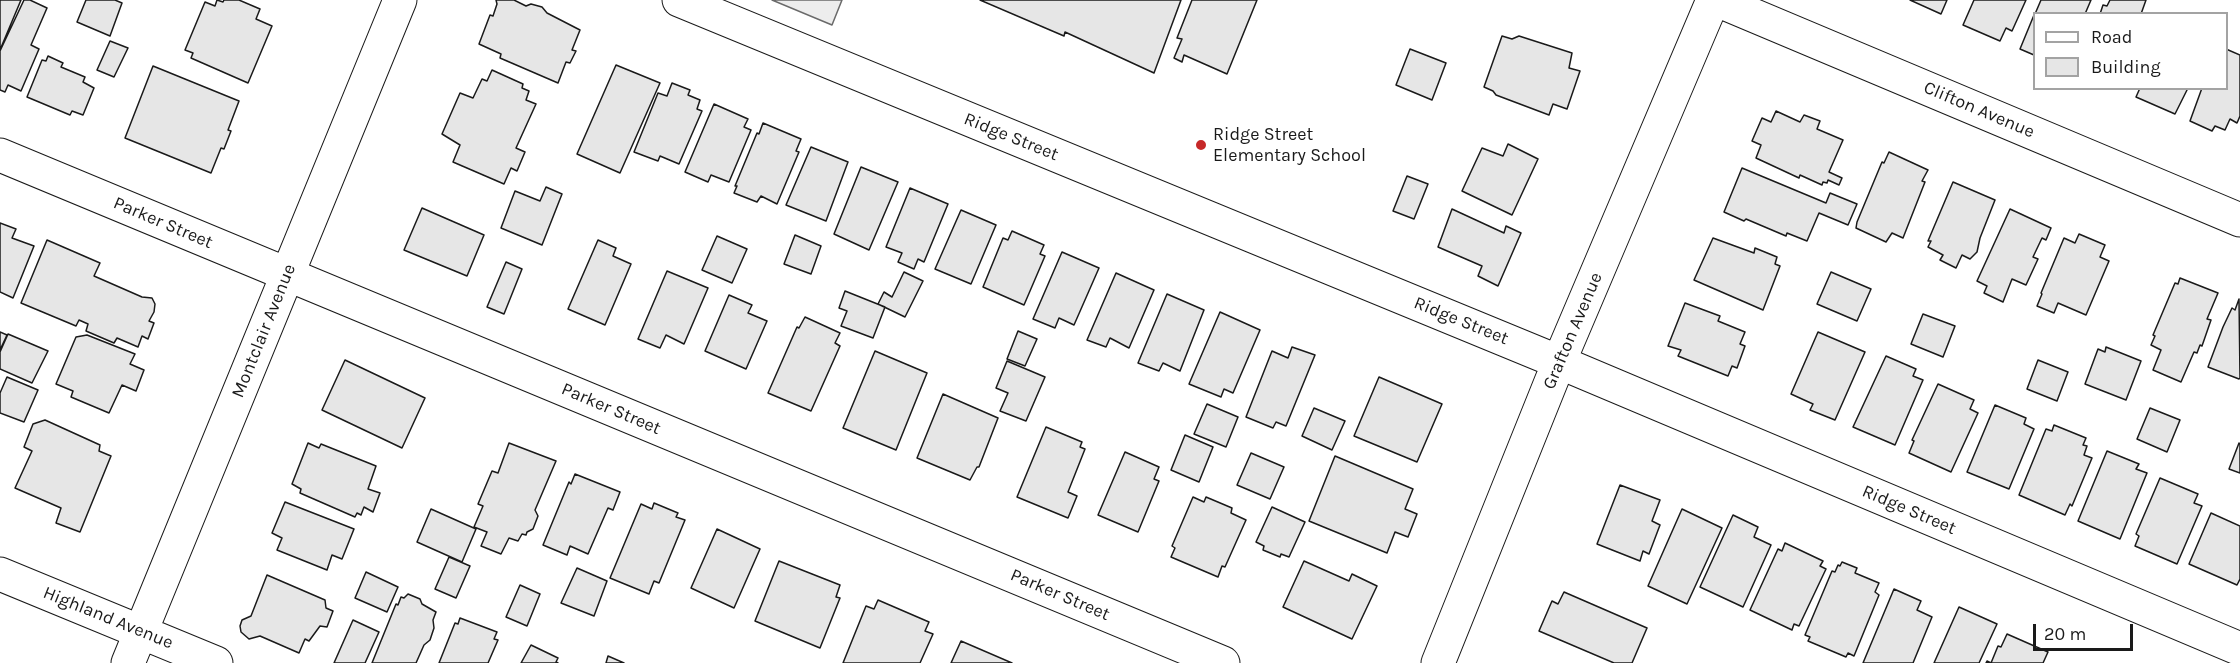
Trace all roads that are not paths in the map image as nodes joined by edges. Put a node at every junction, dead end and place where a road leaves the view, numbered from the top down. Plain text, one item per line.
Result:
1 (400, 0) edge
2 (679, 0) edge
3 (1713, 0) edge
4 (1718, 0) edge
5 (0, 155) edge
6 (2240, 220) edge
7 (287, 274) junction
8 (1559, 362) junction
9 (0, 574) edge
10 (141, 631) junction
11 (2240, 649) edge
12 (128, 663) edge
13 (216, 663) edge
14 (1223, 663) edge
15 (1438, 663) edge

1 - 7 street, Montclair Avenue
2 - 8 street, Ridge Street
3 - 8 street, Grafton Avenue
4 - 6 street, Clifton Avenue
5 - 7 street, Parker Street
7 - 10 street, Montclair Avenue
7 - 14 street, Parker Street
8 - 11 street, Ridge Street
8 - 15 street, Grafton Avenue
9 - 10 street, Highland Avenue
10 - 12 street, Montclair Avenue
10 - 13 street, Highland Avenue

